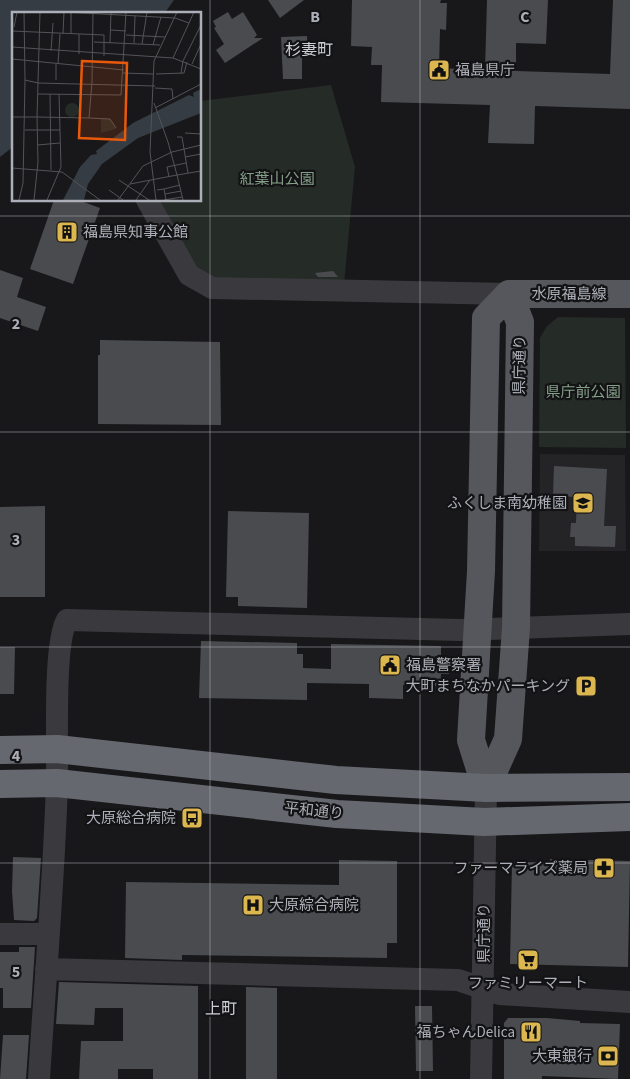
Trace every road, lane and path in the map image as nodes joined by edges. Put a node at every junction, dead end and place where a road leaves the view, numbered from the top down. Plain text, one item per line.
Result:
1 (148, 201) edge
2 (509, 294) junction
3 (630, 294) edge
4 (630, 624) edge
5 (516, 628) junction
6 (478, 630) junction
7 (57, 749) junction
8 (0, 750) edge
9 (57, 783) junction
10 (0, 784) edge
11 (630, 787) edge
12 (486, 788) junction
13 (630, 817) edge
14 (484, 822) junction
15 (0, 934) edge
16 (48, 934) junction
17 (46, 969) junction
18 (484, 988) junction
19 (630, 1002) edge
20 (39, 1079) edge
21 (482, 1079) edge

1 - 2 street
2 - 3 main road, 水原福島線
2 - 5 main road, 県庁通り
2 - 6 main road, 県庁通り
4 - 5 street
5 - 6 street
5 - 12 main road, 県庁通り
6 - 7 street
6 - 12 main road, 県庁通り
7 - 8 highway
7 - 9 street
7 - 12 highway
9 - 10 highway, 平和通り
9 - 14 highway, 平和通り
9 - 16 street
11 - 12 highway
12 - 14 street, 県庁通り
13 - 14 highway, 平和通り
14 - 18 street, 県庁通り
15 - 16 street
16 - 17 street
17 - 18 street
17 - 20 street
18 - 19 street
18 - 21 street, 県庁通り

